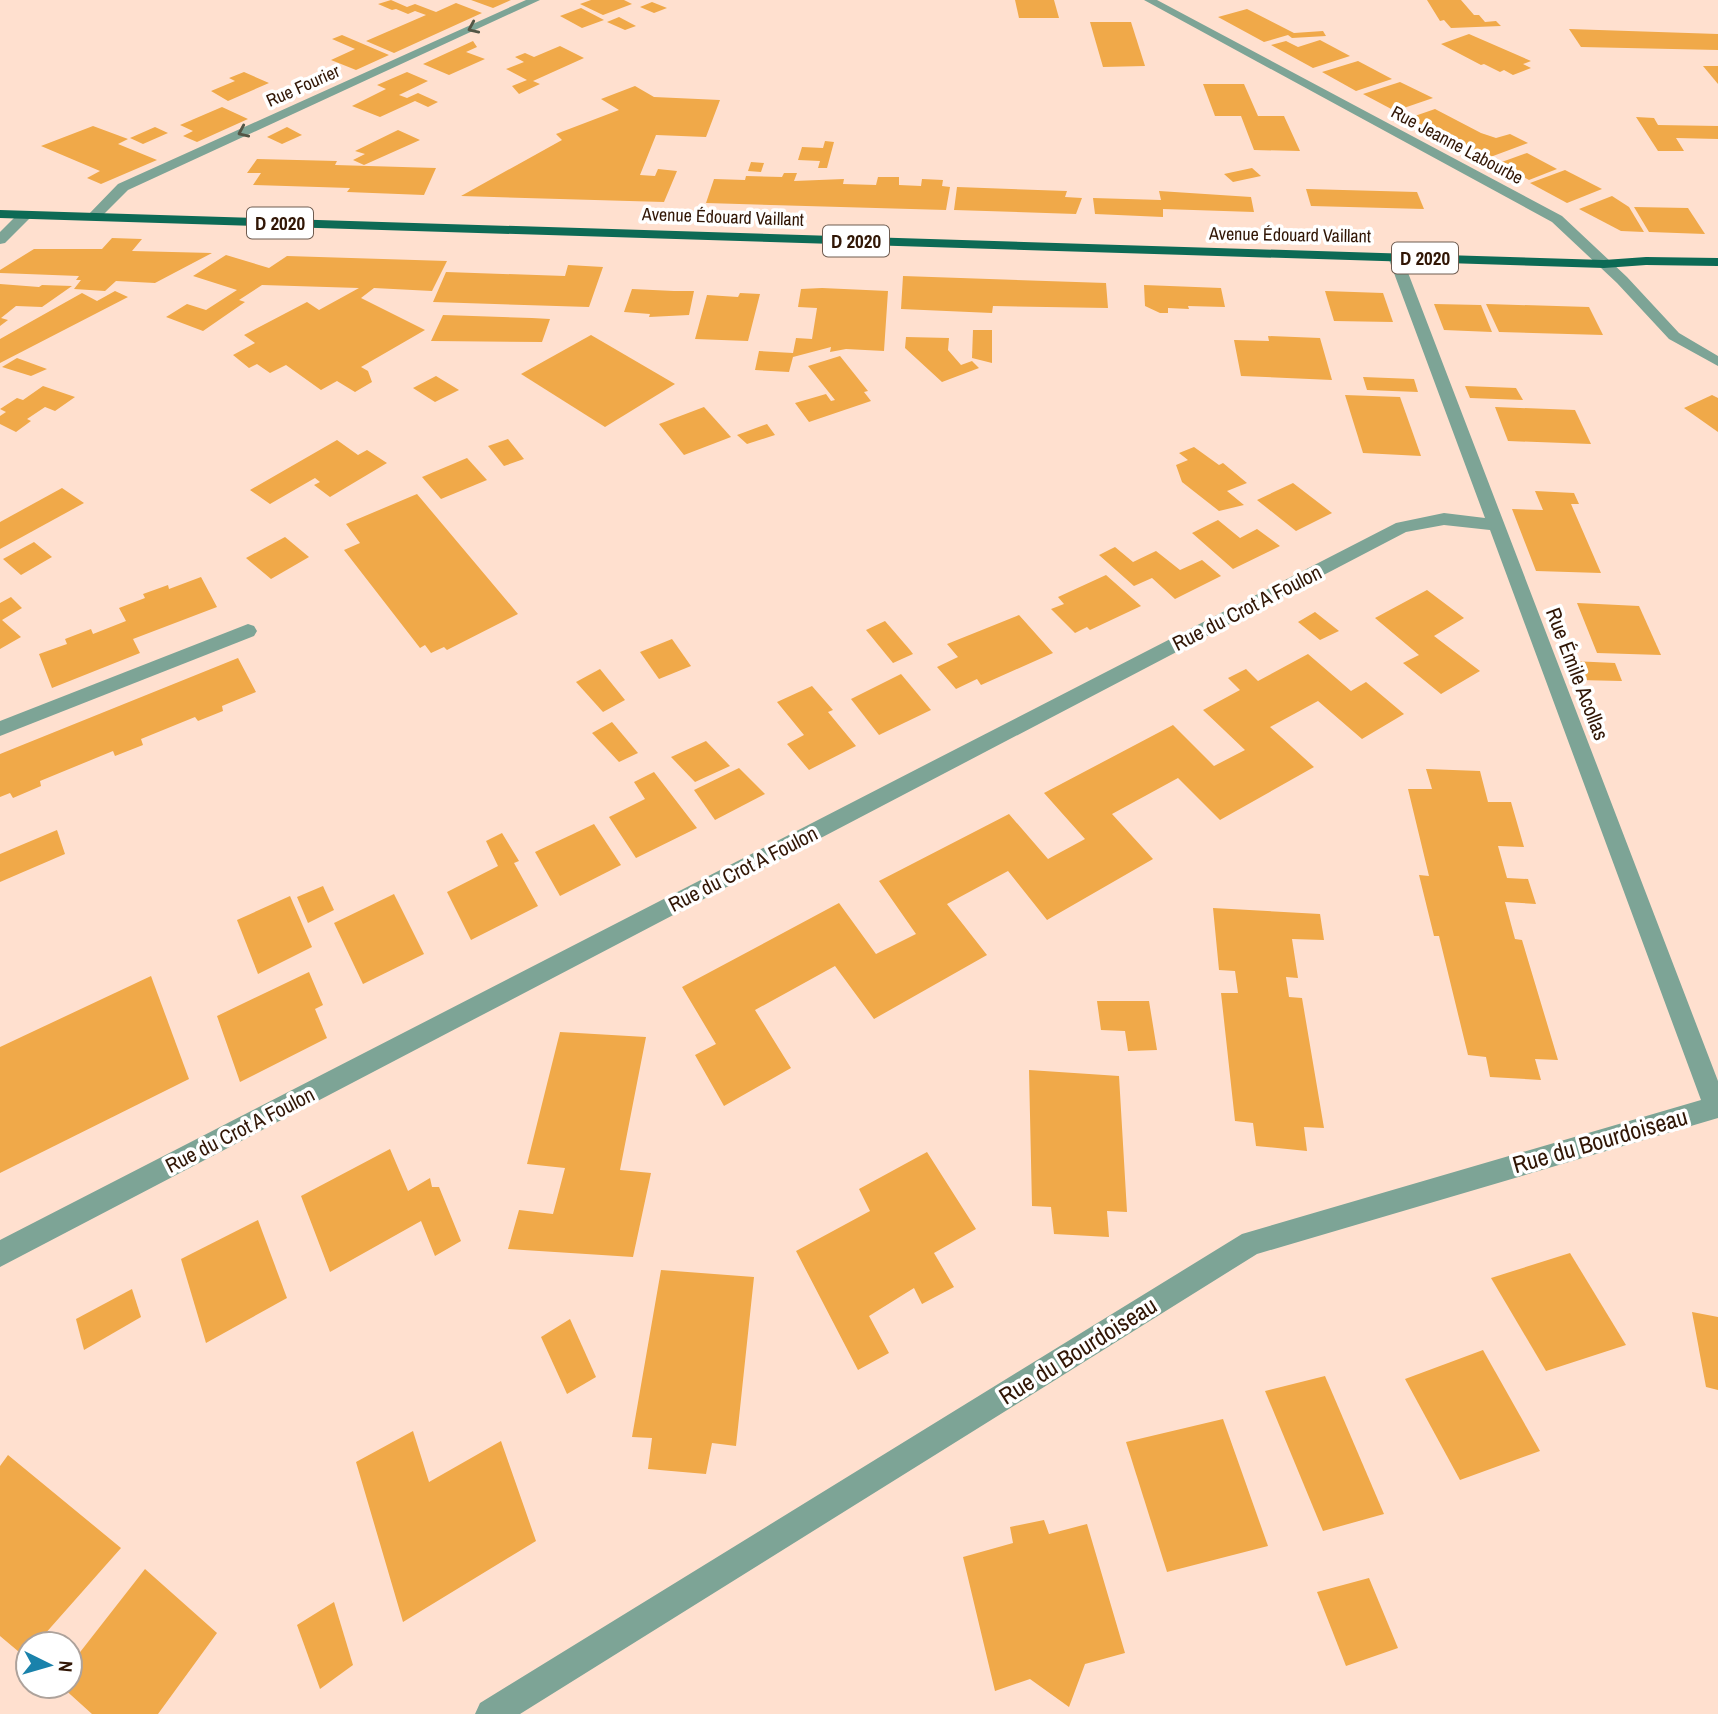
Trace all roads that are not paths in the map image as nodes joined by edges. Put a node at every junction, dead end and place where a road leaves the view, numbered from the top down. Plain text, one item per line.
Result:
1 (535, 0) edge
2 (1149, 0) edge
3 (0, 214) edge
4 (25, 215) junction
5 (93, 217) junction
6 (0, 240) edge
7 (1395, 257) junction
8 (1718, 262) edge
9 (1604, 264) junction
10 (1718, 276) edge
11 (1718, 362) edge
12 (1496, 525) junction
13 (248, 631) dead end
14 (0, 729) edge
15 (1717, 1107) edge
16 (0, 1254) edge
17 (491, 1714) edge

1 -> 5 street, Rue Fourier
2 - 9 street, Rue Jeanne Labourbe
3 - 4 main road, D 2020
4 - 5 main road, D 2020
4 - 6 street
5 - 7 main road, Avenue Édouard Vaillant / D 2020
7 - 9 main road, Avenue Édouard Vaillant / D 2020
7 - 12 street, Rue Émile Acollas
8 - 9 main road, Avenue Édouard Vaillant / D 2020
9 - 10 main road, Avenue Édouard Vaillant / D 2020
9 - 11 street, Rue Jeanne Labourbe
12 - 15 street, Rue Émile Acollas
12 - 16 street, Rue du Crot A Foulon
13 - 14 street
15 - 17 street, Rue du Bourdoiseau

